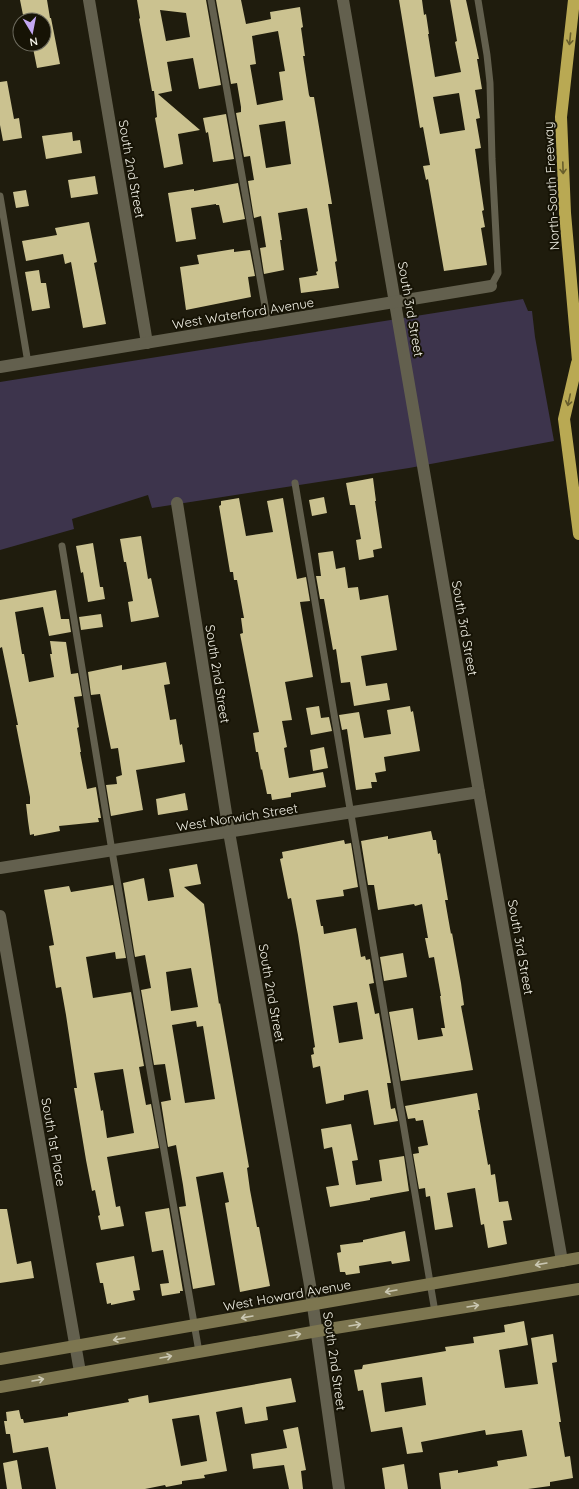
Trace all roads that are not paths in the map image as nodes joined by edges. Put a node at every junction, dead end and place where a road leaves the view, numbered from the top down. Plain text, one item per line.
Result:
1 (89, 0) edge
2 (211, 0) edge
3 (342, 0) edge
4 (478, 0) edge
5 (574, 0) edge
6 (0, 196) edge
7 (491, 286) joint
8 (395, 302) junction
9 (268, 323) junction
10 (147, 343) junction
11 (28, 363) junction
12 (0, 367) edge
13 (578, 367) edge
14 (294, 483) dead end
15 (177, 502) dead end
16 (579, 534) edge
17 (62, 546) dead end
18 (479, 792) junction
19 (350, 813) junction
20 (229, 832) junction
21 (112, 851) junction
22 (0, 868) edge
23 (0, 916) edge
24 (579, 1258) edge
25 (562, 1261) junction
26 (430, 1284) junction
27 (579, 1292) edge
28 (313, 1305) junction
29 (434, 1312) junction
30 (194, 1326) junction
31 (317, 1331) junction
32 (76, 1346) junction
33 (199, 1352) junction
34 (0, 1359) edge
35 (80, 1372) junction
36 (0, 1387) edge
37 (339, 1489) edge

1 - 10 street, South 2nd Street
2 - 9 lane
3 - 8 street, South 3rd Street
4 - 7 lane
5 -> 13 highway, North-South Freeway
6 - 11 lane
7 - 8 street, West Waterford Avenue
8 - 9 street, West Waterford Avenue
8 - 18 street, South 3rd Street
9 - 10 street, West Waterford Avenue
10 - 11 street, West Waterford Avenue
11 - 12 street, West Waterford Avenue
13 -> 16 highway, North-South Freeway
14 - 19 lane
15 - 20 street, South 2nd Street
17 - 21 lane
18 - 19 street, West Norwich Street
18 - 25 street, South 3rd Street
19 - 20 street, West Norwich Street
19 - 26 lane
20 - 21 street, West Norwich Street
20 - 28 street, South 2nd Street
21 - 22 street, West Norwich Street
21 - 30 lane
23 - 32 street, South 1st Place
24 - 25 main road, West Howard Avenue
25 -> 26 main road, West Howard Avenue
26 -> 28 main road, West Howard Avenue
26 - 29 lane
29 -> 27 main road
28 -> 30 main road, West Howard Avenue
28 - 31 street, South 2nd Street
31 -> 29 main road
30 -> 32 main road, West Howard Avenue
30 - 33 lane
33 -> 31 main road
31 - 37 street, South 2nd Street
32 - 34 main road, West Howard Avenue
32 - 35 street, South 1st Place
35 -> 33 main road
36 -> 35 main road

